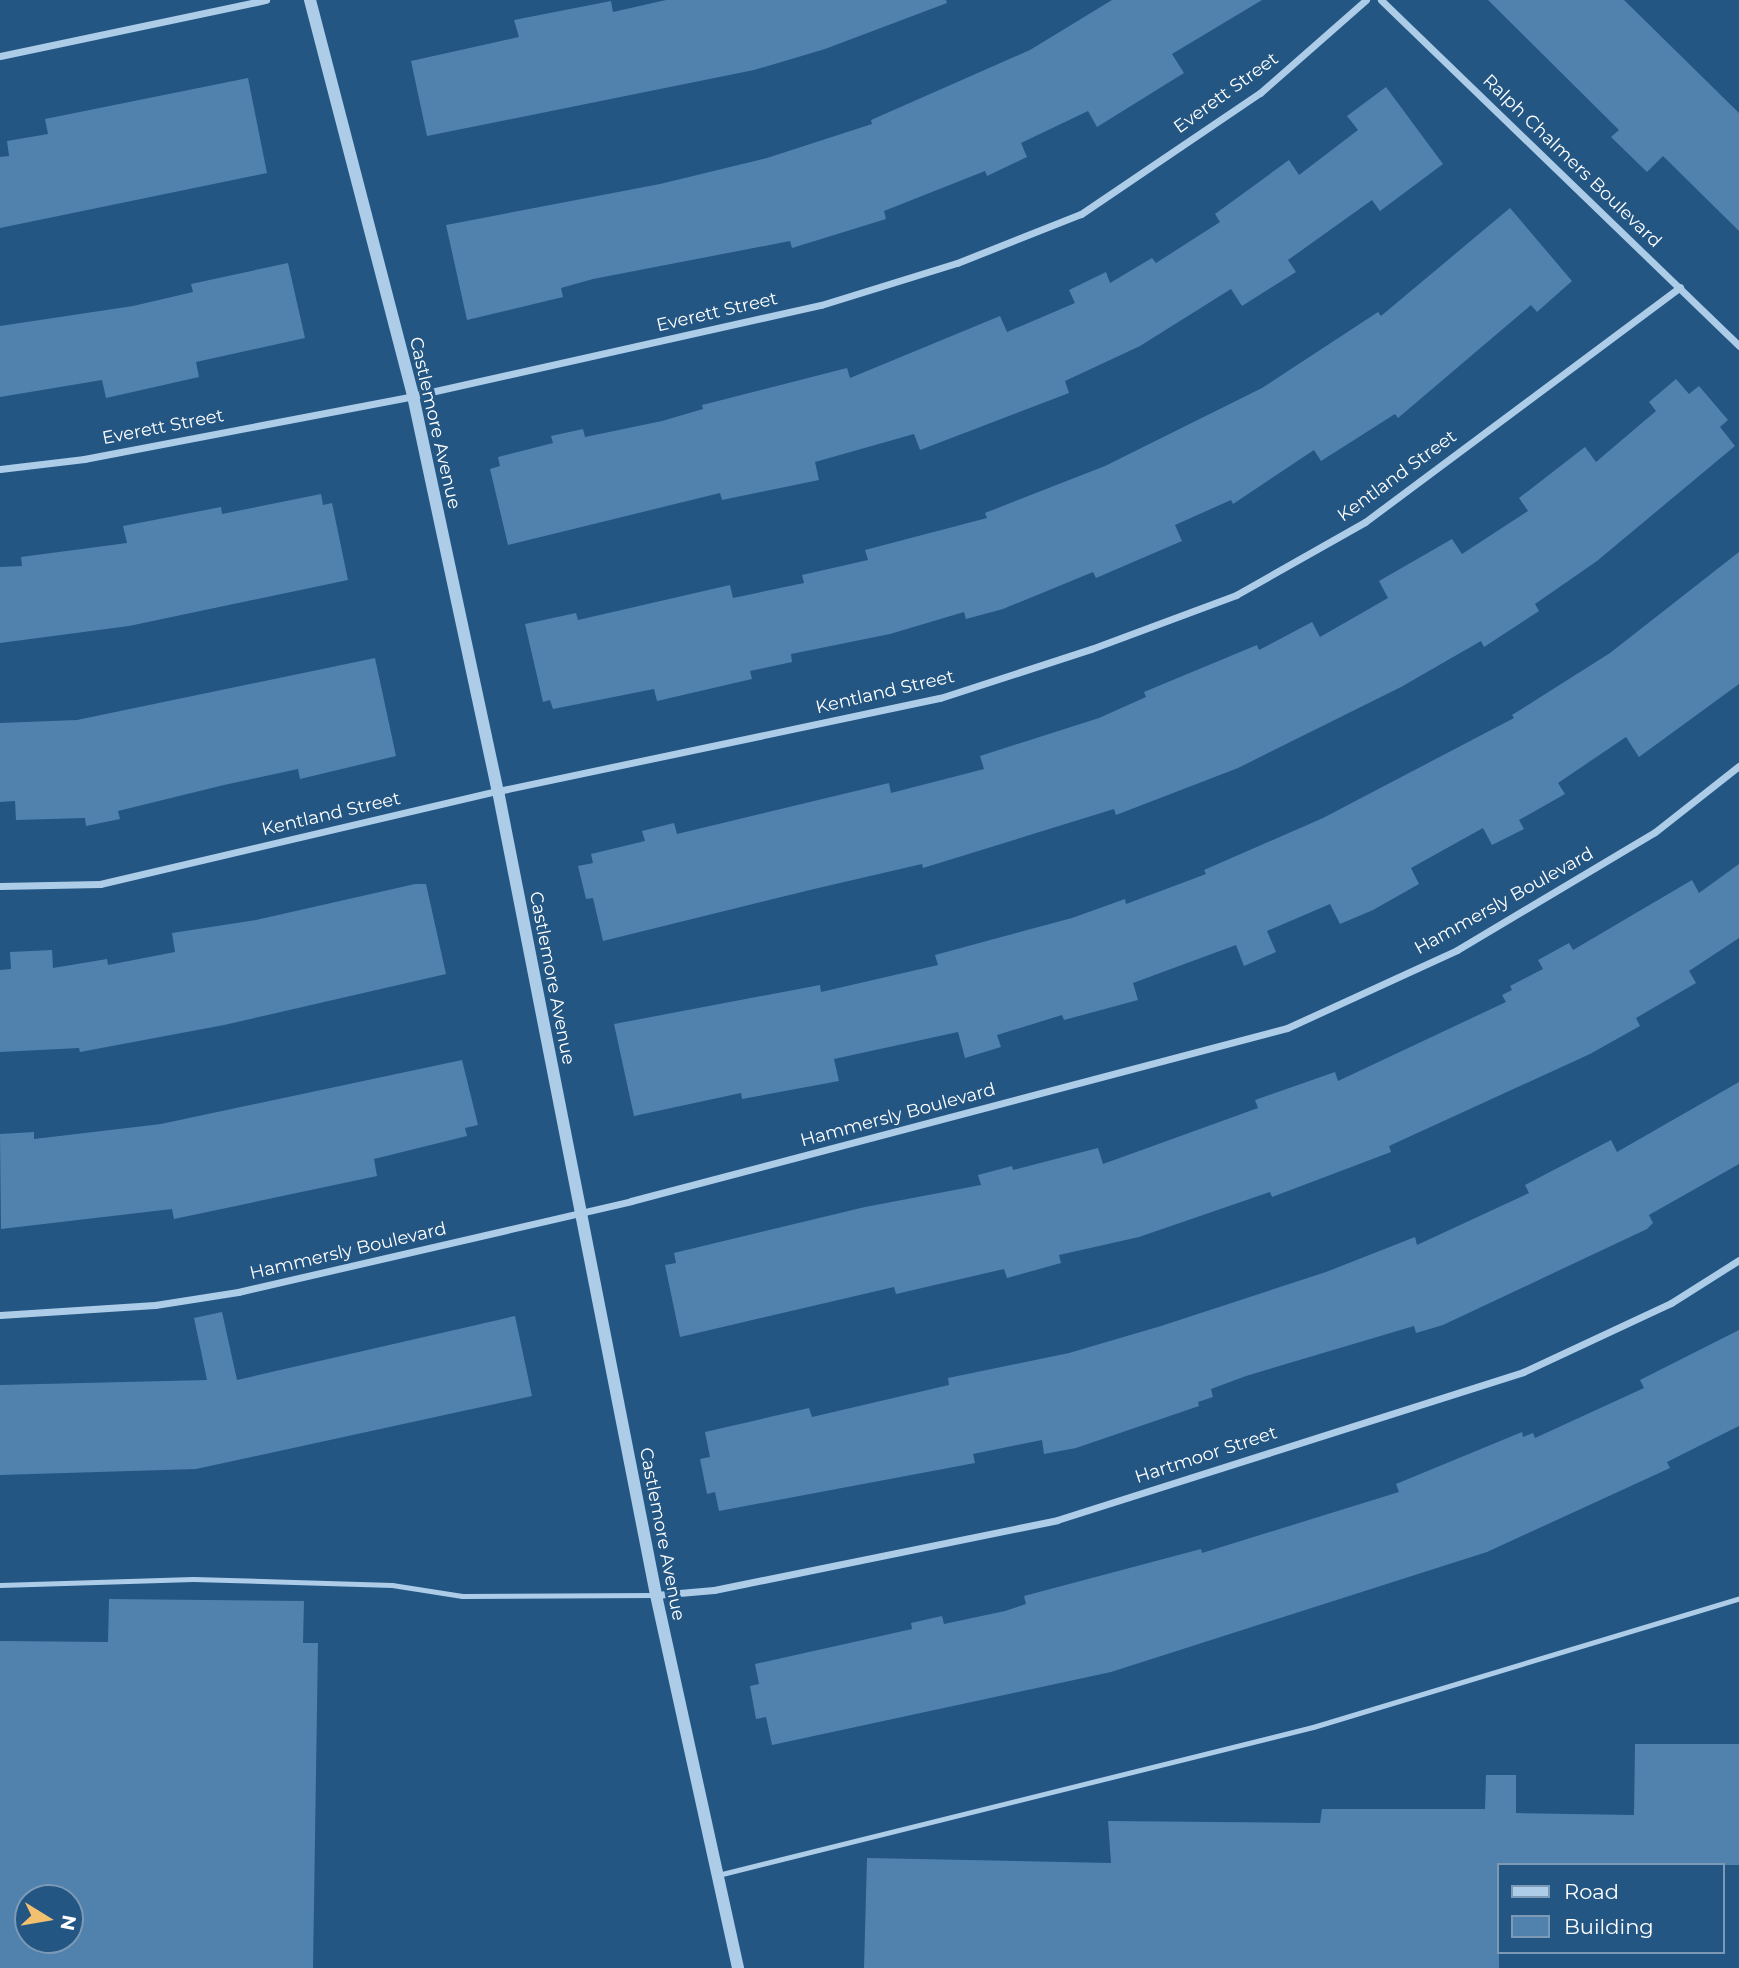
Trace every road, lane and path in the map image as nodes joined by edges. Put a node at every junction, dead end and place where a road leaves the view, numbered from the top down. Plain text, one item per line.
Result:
1 (267, 0) edge
2 (310, 0) edge
3 (1366, 0) edge
4 (1381, 0) edge
5 (0, 56) edge
6 (1680, 287) junction
7 (1739, 346) edge
8 (413, 396) junction
9 (0, 469) edge
10 (1739, 766) edge
11 (498, 791) junction
12 (0, 886) edge
13 (580, 1214) junction
14 (1739, 1260) edge
15 (0, 1315) edge
16 (0, 1586) edge
17 (656, 1595) junction
18 (1739, 1598) edge
19 (718, 1875) junction
20 (738, 1968) edge

1 - 5 street
2 - 8 street, Castlemore Avenue
3 - 8 street, Everett Street
4 - 6 street, Ralph Chalmers Boulevard
6 - 7 street, Ralph Chalmers Boulevard
6 - 11 street, Kentland Street
8 - 9 street, Everett Street
8 - 11 street, Castlemore Avenue
10 - 13 street, Hammersly Boulevard
11 - 12 street, Kentland Street
11 - 13 street, Castlemore Avenue
13 - 15 street, Hammersly Boulevard
13 - 17 street, Castlemore Avenue
14 - 17 street, Hartmoor Street
16 - 17 lane
17 - 19 street, Castlemore Avenue
18 - 19 lane
19 - 20 street, Castlemore Avenue

